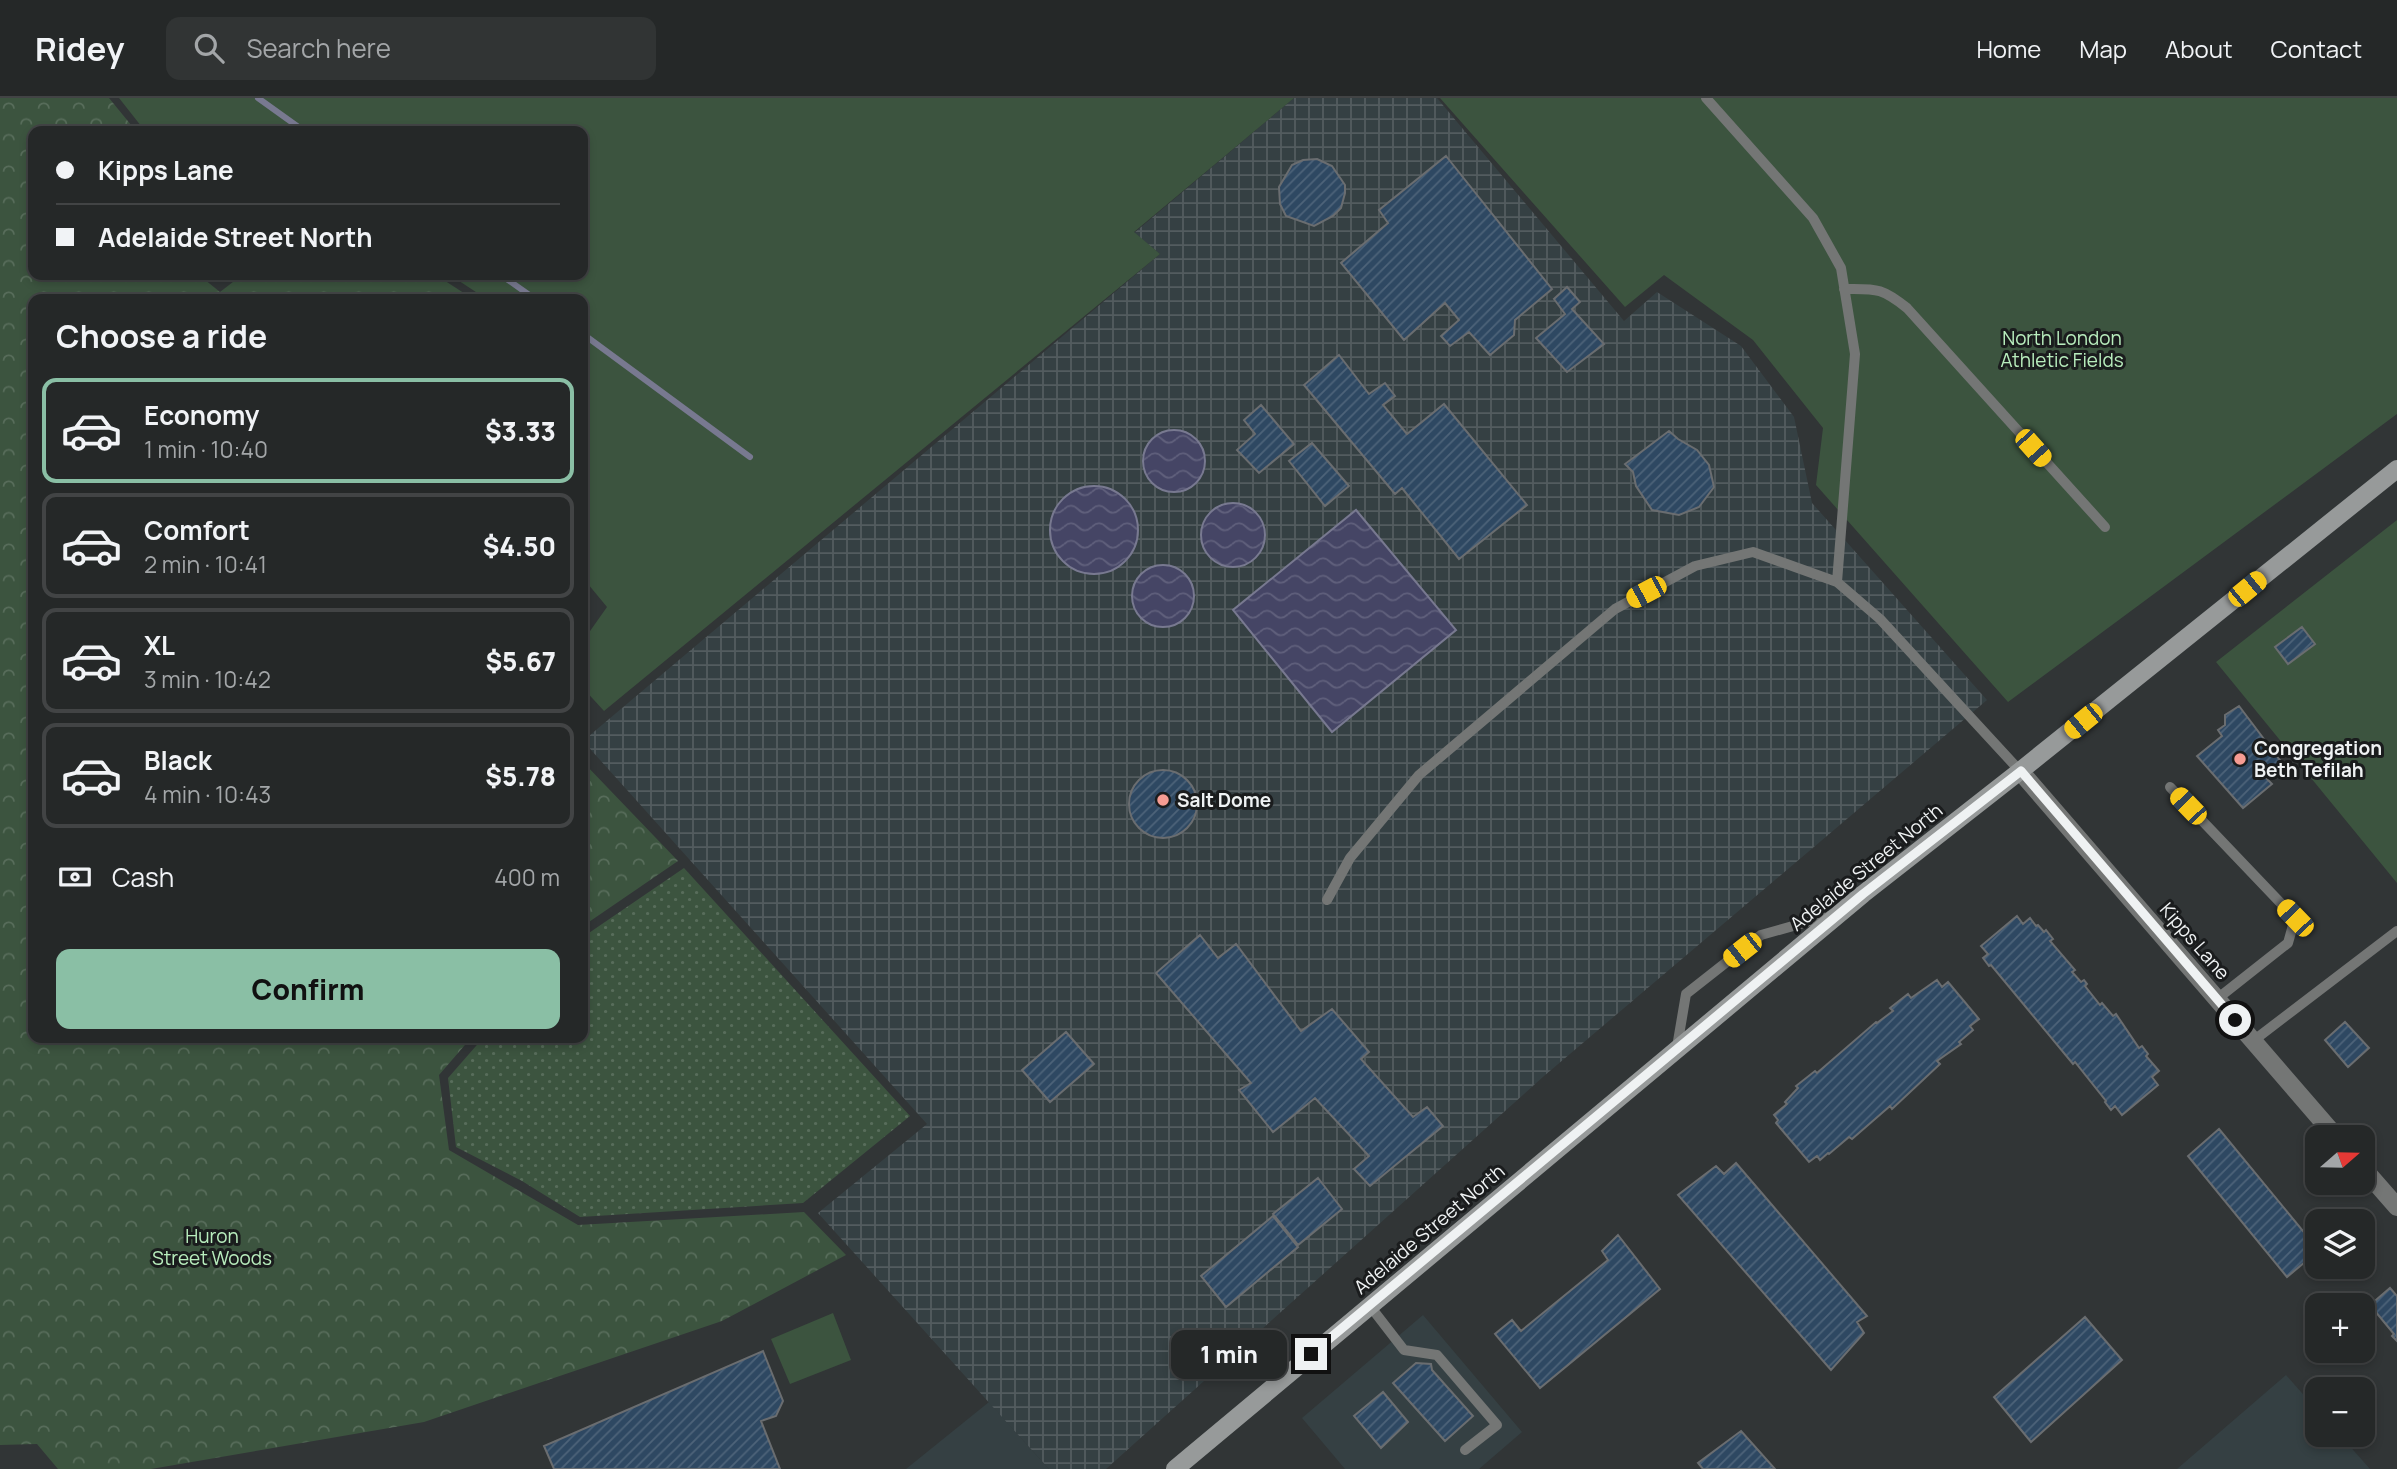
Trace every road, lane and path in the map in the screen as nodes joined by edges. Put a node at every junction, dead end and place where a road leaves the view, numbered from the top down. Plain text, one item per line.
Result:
1 (1706, 98) edge
2 (1844, 289) junction
3 (2397, 469) edge
4 (2105, 527) dead end
5 (1837, 582) junction
6 (2021, 771) junction
7 (2170, 787) dead end
8 (1327, 900) dead end
9 (1840, 913) junction
10 (2397, 931) edge
11 (2217, 999) junction
12 (2253, 1041) junction
13 (1676, 1049) junction
14 (2326, 1125) edge
15 (2375, 1182) edge
16 (2397, 1207) edge
17 (1370, 1306) junction
18 (1465, 1450) dead end
19 (1175, 1469) edge

1 - 2 lane
2 - 4 lane
2 - 5 lane
3 - 6 main road, Adelaide Street North
5 - 6 lane
5 - 8 lane
6 - 9 main road, Adelaide Street North
6 - 11 street, Kipps Lane
7 - 11 lane
9 - 13 main road, Adelaide Street North
9 - 13 lane
10 - 12 lane
11 - 12 street, Kipps Lane
12 - 14 street, Kipps Lane
13 - 17 main road, Adelaide Street North
15 - 16 street
17 - 18 lane
17 - 19 main road, Adelaide Street North

